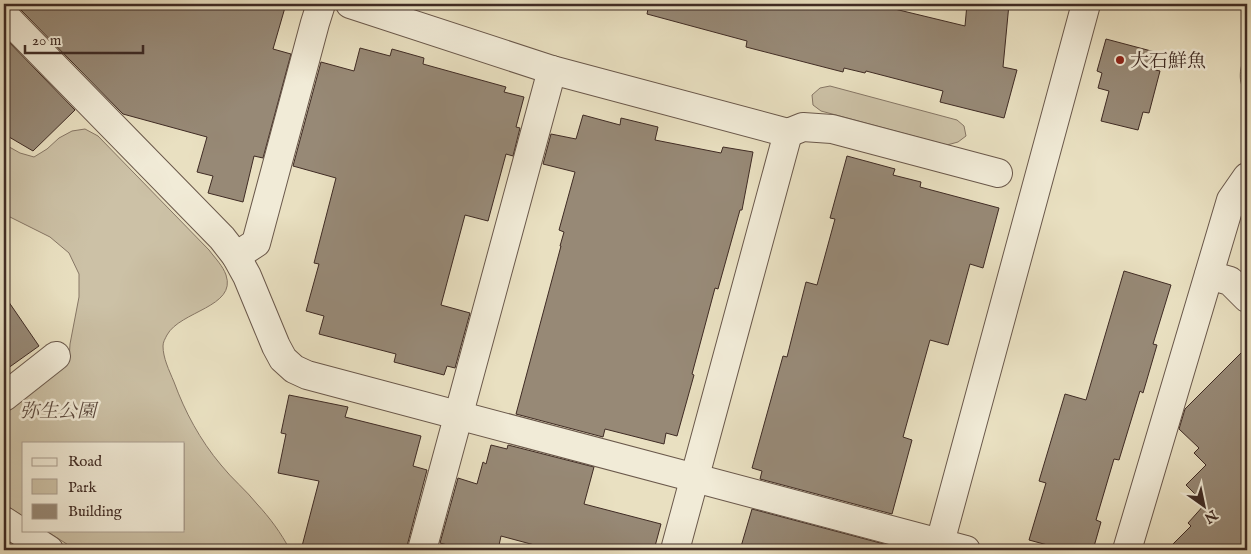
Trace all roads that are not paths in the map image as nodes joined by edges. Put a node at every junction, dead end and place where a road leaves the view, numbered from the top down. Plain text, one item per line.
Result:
1 (321, 4) edge
2 (350, 4) edge
3 (1086, 4) edge
4 (4, 15) edge
5 (552, 70) junction
6 (788, 133) junction
7 (998, 173) dead end
8 (1247, 177) edge
9 (236, 256) junction
10 (1209, 275) junction
11 (1247, 298) edge
12 (56, 356) dead end
13 (4, 397) edge
14 (459, 415) junction
15 (695, 478) junction
16 (4, 522) edge
17 (939, 547) edge
18 (49, 550) edge
19 (422, 550) edge
20 (675, 550) edge
21 (966, 550) edge
22 (1126, 550) edge

1 - 9 street
2 - 5 street
3 - 17 street
4 - 9 street
5 - 6 street
5 - 14 street
6 - 7 street
6 - 15 street
8 - 10 street
9 - 14 street
10 - 11 street
10 - 22 street
12 - 13 street
14 - 15 street
14 - 19 street
15 - 17 street
15 - 20 street
16 - 18 street
17 - 21 street

